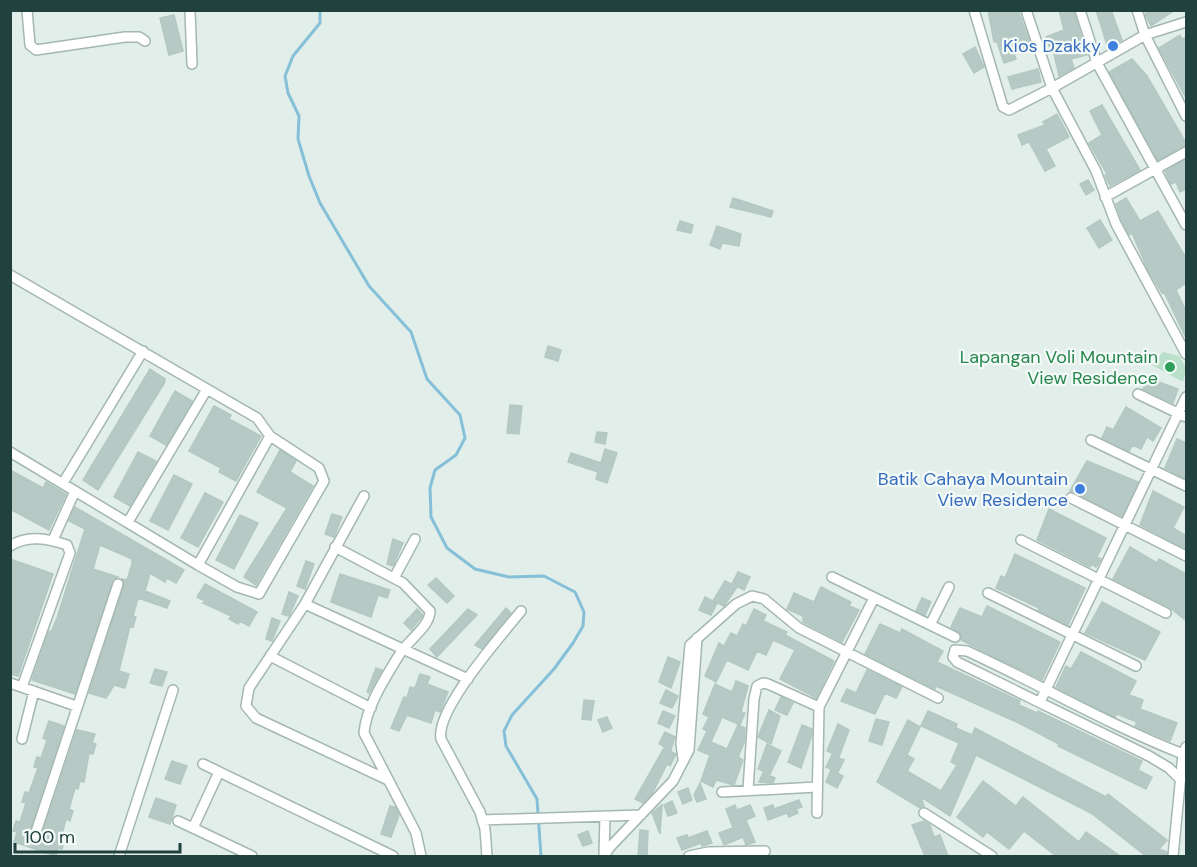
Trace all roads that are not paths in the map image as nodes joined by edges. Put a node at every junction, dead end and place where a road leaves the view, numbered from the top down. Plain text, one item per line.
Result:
1 (27, 10) edge
2 (190, 10) edge
3 (974, 10) edge
4 (1026, 10) edge
5 (1080, 10) edge
6 (1137, 10) edge
7 (1186, 22) edge
8 (1145, 35) junction
9 (145, 41) dead end
10 (1097, 63) junction
11 (192, 64) dead end
12 (1052, 88) junction
13 (1186, 116) edge
14 (1186, 152) edge
15 (1155, 169) junction
16 (1105, 197) junction
17 (1186, 225) edge
18 (10, 275) edge
19 (143, 351) junction
20 (1186, 354) edge
21 (207, 389) junction
22 (1138, 394) dead end
23 (1186, 397) edge
24 (1177, 413) junction
25 (1186, 417) edge
26 (270, 436) junction
27 (1091, 440) dead end
28 (10, 453) edge
29 (1150, 468) junction
30 (63, 483) junction
31 (1186, 486) edge
32 (75, 491) junction
33 (364, 496) dead end
34 (1071, 498) dead end
35 (128, 522) junction
36 (1124, 523) junction
37 (53, 540) junction
38 (415, 540) dead end
39 (1021, 540) dead end
40 (10, 546) edge
41 (335, 547) junction
42 (1186, 556) edge
43 (198, 565) junction
44 (1099, 577) junction
45 (394, 578) junction
46 (832, 578) dead end
47 (118, 584) dead end
48 (949, 587) dead end
49 (987, 593) dead end
50 (874, 598) junction
51 (305, 604) junction
52 (521, 611) dead end
53 (1166, 613) dead end
54 (930, 625) junction
55 (1071, 634) junction
56 (955, 637) dead end
57 (402, 651) junction
58 (847, 651) junction
59 (270, 656) junction
60 (1136, 666) dead end
61 (468, 679) junction
62 (10, 683) edge
63 (22, 687) junction
64 (1046, 688) junction
65 (173, 690) dead end
66 (34, 691) junction
67 (938, 698) dead end
68 (1040, 702) junction
69 (76, 706) junction
70 (819, 707) junction
71 (371, 708) junction
72 (22, 739) dead end
73 (1185, 751) edge
74 (203, 764) dead end
75 (219, 772) junction
76 (388, 780) junction
77 (1181, 780) junction
78 (817, 787) junction
79 (748, 790) junction
80 (722, 792) dead end
81 (817, 813) dead end
82 (924, 813) dead end
83 (641, 814) junction
84 (605, 816) junction
85 (482, 820) junction
86 (178, 821) dead end
87 (193, 828) junction
88 (34, 835) dead end
89 (765, 851) dead end
90 (245, 855) edge
91 (118, 856) edge
92 (393, 856) edge
93 (420, 856) edge
94 (487, 856) edge
95 (604, 856) edge
96 (689, 856) edge
97 (992, 856) edge
98 (1173, 856) edge

1 - 9 street
2 - 11 street
3 - 12 street
4 - 12 street
5 - 10 street
6 - 8 street
7 - 8 street
8 - 10 street
8 - 13 street
10 - 12 street
10 - 15 street
12 - 16 street
14 - 15 street
15 - 16 street
15 - 17 street
16 - 20 street
18 - 19 street
19 - 21 street
19 - 30 street
21 - 26 street
21 - 35 street
22 - 24 street
23 - 24 street
24 - 25 street
24 - 29 street
26 - 43 street
26 - 43 street
27 - 29 street
28 - 30 street
29 - 31 street
29 - 36 street
30 - 32 street
32 - 35 street
32 - 37 street
33 - 41 street
34 - 36 street
35 - 43 street
36 - 42 street
36 - 44 street
37 - 40 street
37 - 63 street
38 - 45 street
39 - 44 street
41 - 45 street
41 - 51 street
44 - 53 street
44 - 55 street
45 - 57 street
46 - 50 street
47 - 69 street
48 - 54 street
49 - 55 street
50 - 54 street
50 - 58 street
51 - 57 street
51 - 59 street
52 - 61 street
54 - 56 street
55 - 60 street
55 - 64 street
57 - 61 street
57 - 71 street
58 - 67 street
58 - 70 street
58 - 83 street
59 - 71 street
59 - 76 street
61 - 85 street
62 - 63 street
63 - 66 street
64 - 68 street
64 - 68 street
64 - 73 street
65 - 91 street
66 - 69 street
66 - 72 street
68 - 77 street
69 - 88 street
70 - 78 street
70 - 79 street
71 - 76 street
73 - 77 street
74 - 75 street
75 - 87 street
75 - 92 street
76 - 93 street
77 - 98 street
78 - 79 street
78 - 81 street
79 - 80 street
82 - 97 street
83 - 84 street
83 - 95 street
84 - 85 street
84 - 95 street
85 - 94 street
86 - 87 street
87 - 90 street
89 - 96 street

